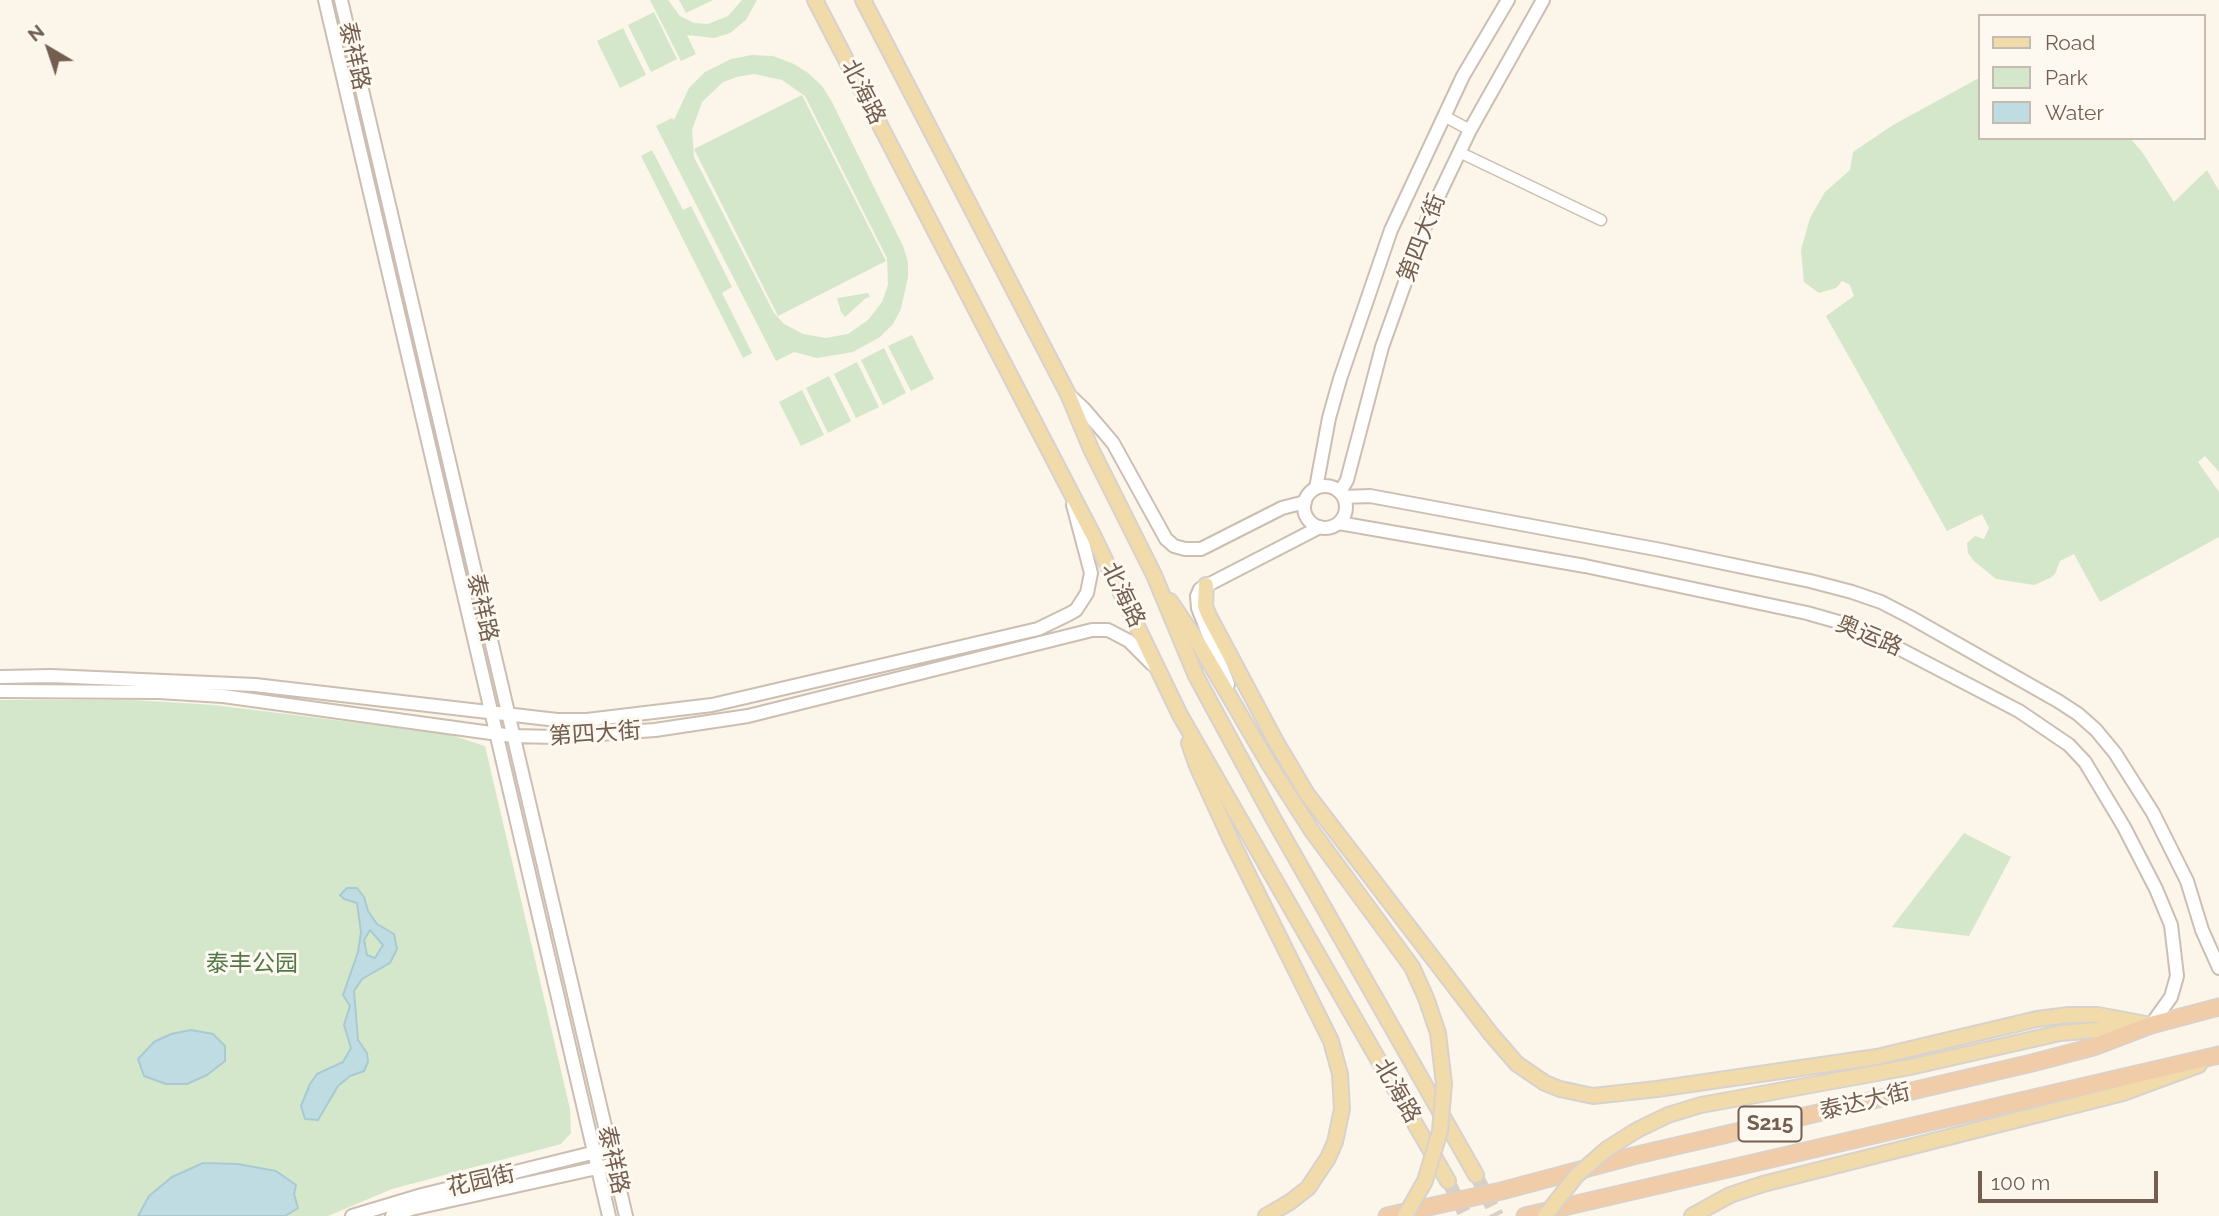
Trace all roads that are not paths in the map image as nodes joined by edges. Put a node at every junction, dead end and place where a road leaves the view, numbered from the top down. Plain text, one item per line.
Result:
1 (325, 0) edge
2 (341, 0) edge
3 (815, 0) edge
4 (863, 0) edge
5 (1508, 0) edge
6 (1543, 0) edge
7 (1444, 117) junction
8 (1471, 130) junction
9 (1459, 152) junction
10 (1601, 220) dead end
11 (1069, 394) junction
12 (1316, 488) junction
13 (1070, 493) junction
14 (1342, 494) junction
15 (1305, 502) junction
16 (1339, 523) junction
17 (1320, 527) junction
18 (1154, 575) junction
19 (1206, 585) junction
20 (0, 677) edge
21 (1163, 678) junction
22 (0, 691) edge
23 (491, 713) junction
24 (1240, 713) junction
25 (507, 715) junction
26 (1180, 715) junction
27 (496, 733) junction
28 (513, 736) junction
29 (2219, 968) edge
30 (2219, 1007) edge
31 (2151, 1025) junction
32 (2219, 1057) edge
33 (610, 1149) junction
34 (594, 1152) junction
35 (614, 1164) junction
36 (598, 1168) junction
37 (1476, 1175) tunnel mouth
38 (1448, 1181) tunnel mouth
39 (352, 1216) edge
40 (392, 1216) edge
41 (610, 1216) edge
42 (626, 1216) edge
43 (1266, 1216) edge
44 (1387, 1216) edge
45 (1405, 1216) edge
46 (1525, 1216) edge
47 (1545, 1216) edge
48 (1692, 1216) edge

1 - 23 street, 泰祥路
2 - 25 street, 泰祥路
3 - 13 main road, 北海路
4 - 11 main road, 北海路
5 - 7 street, 第四大街
6 - 8 street, 第四大街
7 - 8 street
7 - 12 street, 第四大街
8 - 9 street, 第四大街
9 - 10 street
9 - 14 street, 第四大街
11 - 15 street
11 - 18 main road, 北海路
12 - 14 street
12 - 15 street, 第四大街
13 - 21 main road, 北海路
13 - 25 street
14 - 16 street, 第四大街
14 - 29 street, 奥运路
15 - 17 street
16 - 17 street
16 - 31 street, 奥运路
17 - 19 street
18 - 24 main road
18 - 37 main road, 北海路
19 - 24 street
19 - 31 main road
20 - 23 street
21 - 26 main road, 北海路
21 - 28 street, 第四大街
22 - 27 street, 第四大街
23 - 25 street
23 - 27 street, 泰祥路
24 - 45 main road, bridge
25 - 28 street, 泰祥路
26 - 38 main road, 北海路
26 - 43 main road
27 - 28 street, 第四大街
27 - 34 street, 泰祥路
28 - 33 street, 泰祥路
30 - 31 highway, 泰达大街 / S215
31 - 44 highway, 泰达大街 / S215
31 - 47 main road, bridge
32 - 46 highway, 泰达大街 / S215
32 - 48 main road
33 - 34 street, 花园街
33 - 35 street, 泰祥路
34 - 36 street, 泰祥路
34 - 39 street, 花园街
35 - 36 street, 花园街
35 - 42 street, 泰祥路
36 - 40 street, 花园街
36 - 41 street, 泰祥路

